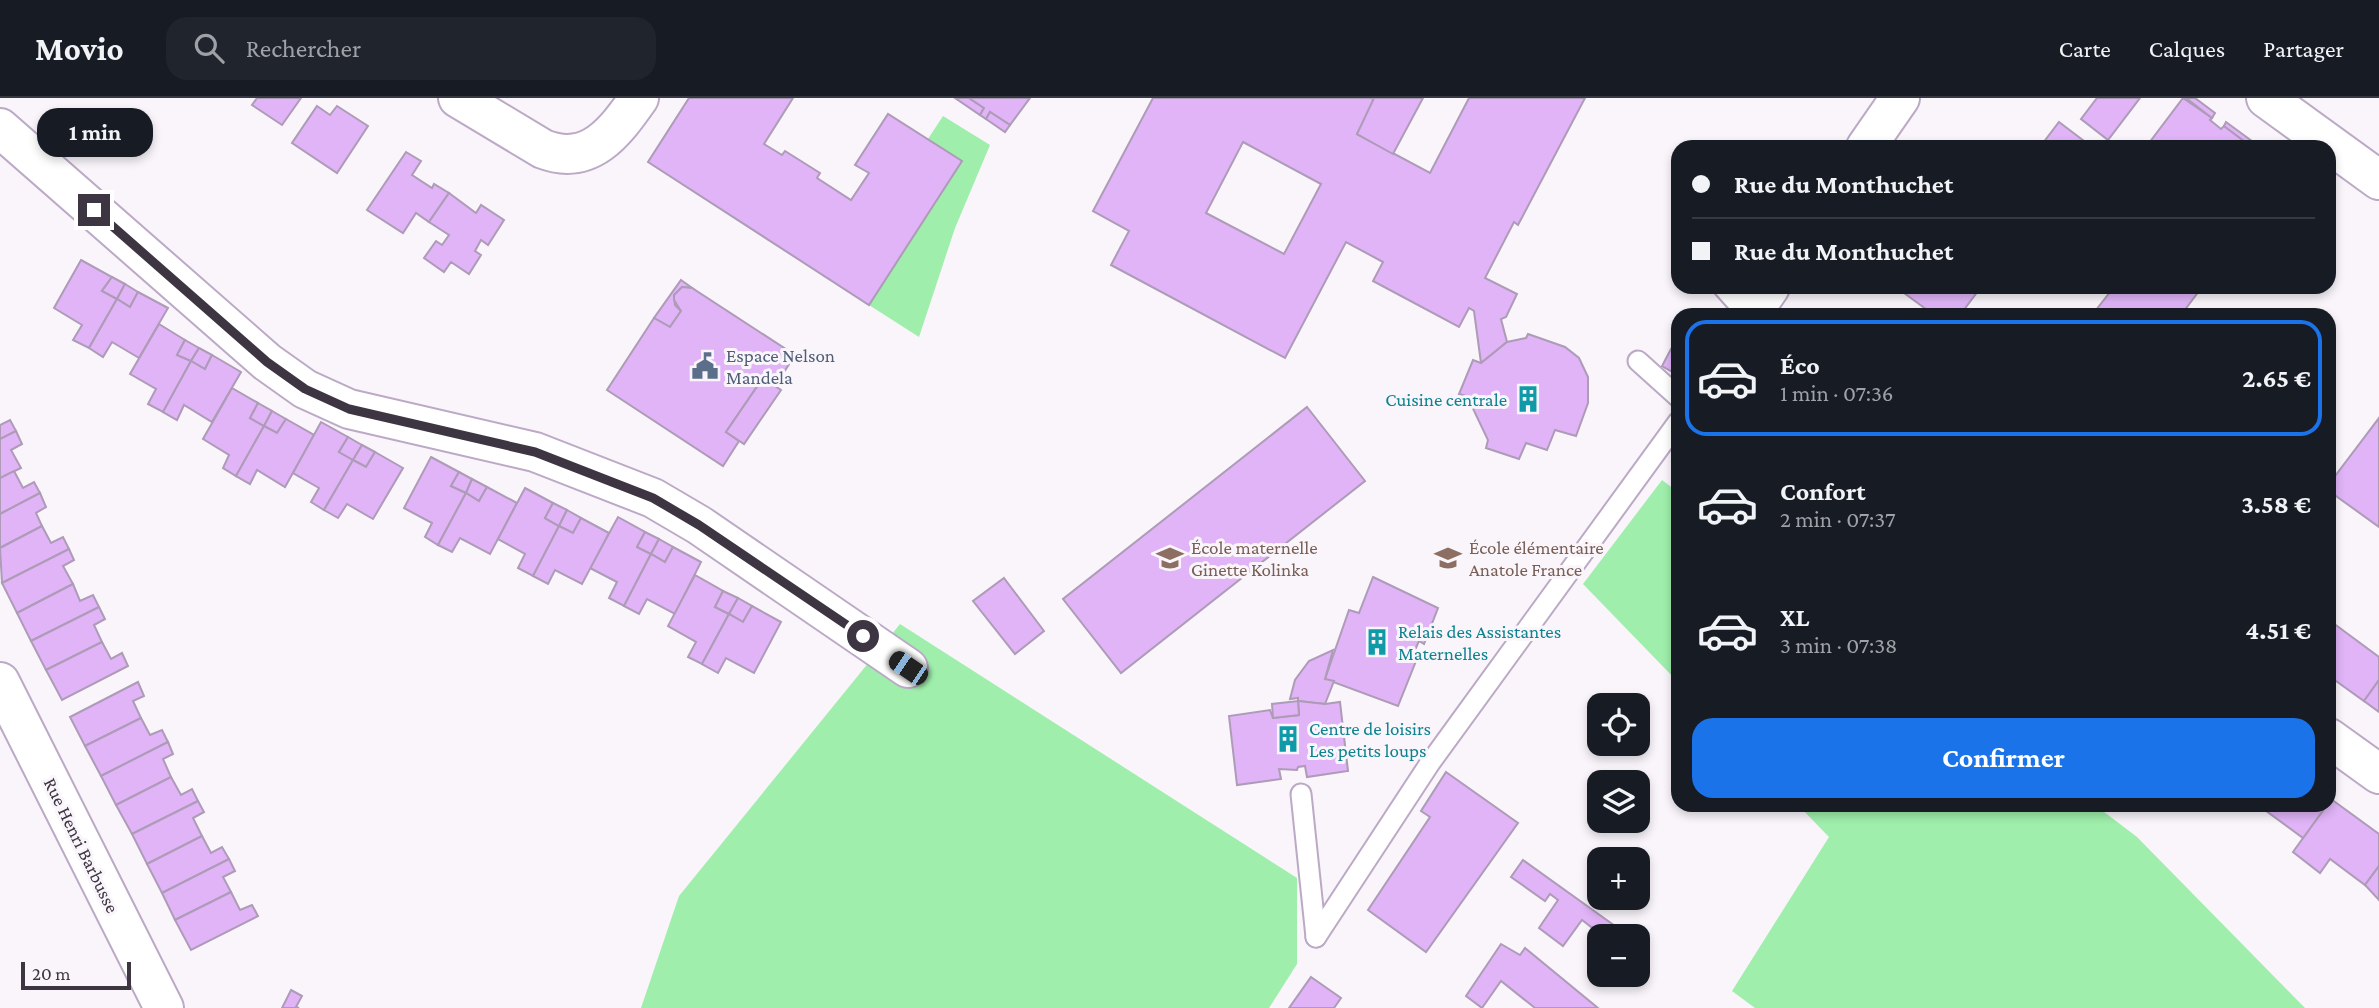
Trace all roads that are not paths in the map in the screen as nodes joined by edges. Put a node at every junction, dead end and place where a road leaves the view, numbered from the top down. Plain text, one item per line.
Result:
1 (458, 98) edge
2 (639, 98) edge
3 (1900, 98) edge
4 (2266, 98) edge
5 (0, 128) edge
6 (1871, 140) edge
7 (2324, 140) edge
8 (2336, 149) edge
9 (2379, 180) edge
10 (1730, 294) edge
11 (1742, 308) edge
12 (1638, 361) dead end
13 (1671, 391) edge
14 (1671, 432) edge
15 (908, 668) dead end
16 (0, 682) edge
17 (2336, 743) edge
18 (2379, 774) edge
19 (1301, 794) dead end
20 (163, 1008) edge

1 - 2 street
3 - 6 street
4 - 7 street
5 - 15 street
8 - 9 street
10 - 11 lane
12 - 13 lane
14 - 19 lane
16 - 20 street, Rue Henri Barbusse
17 - 18 street

